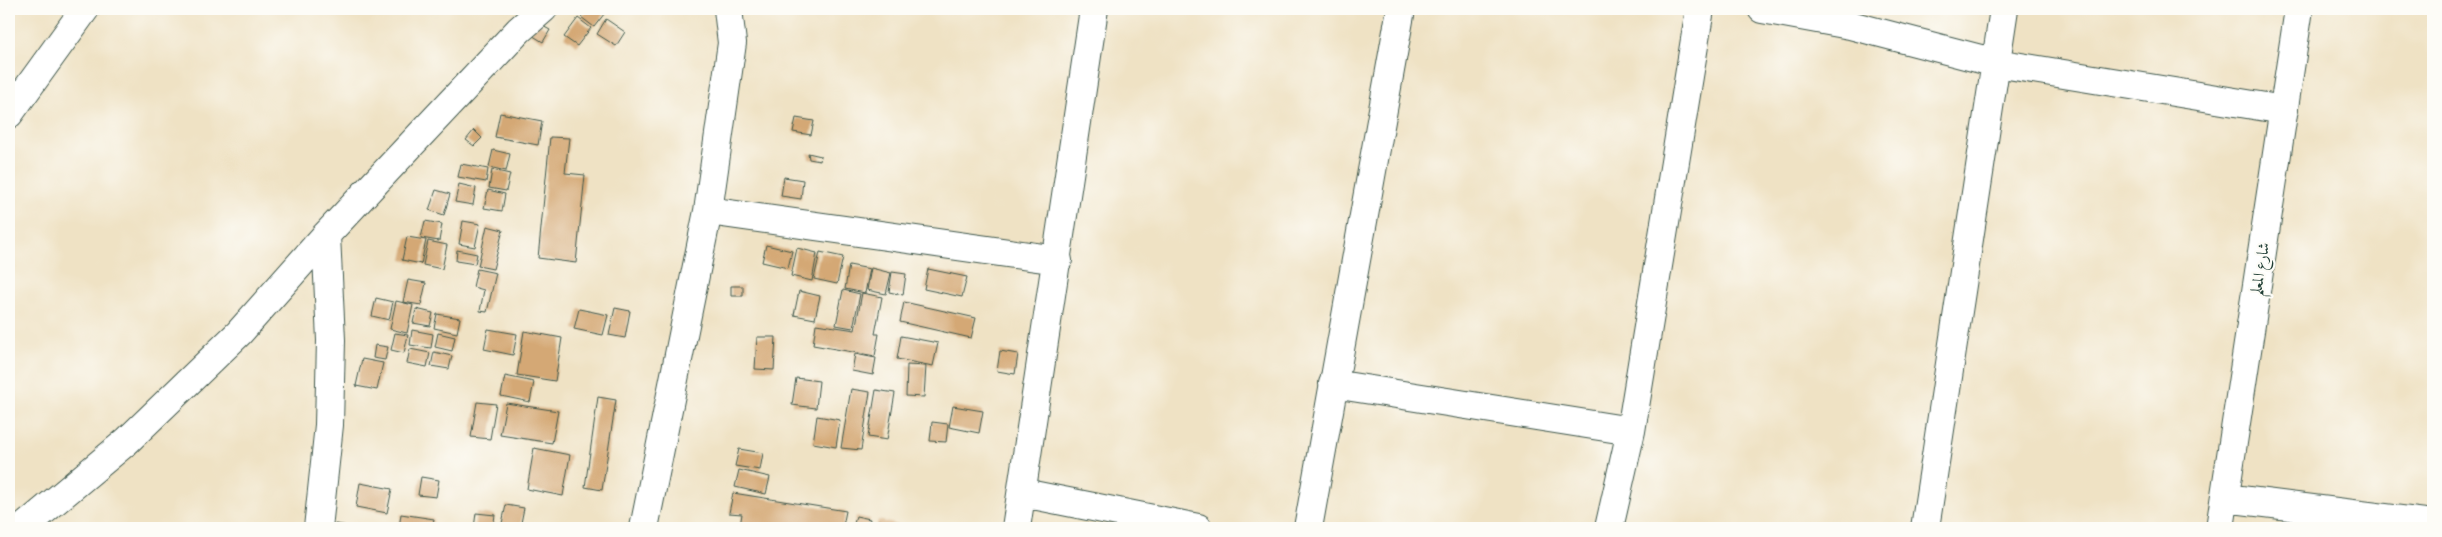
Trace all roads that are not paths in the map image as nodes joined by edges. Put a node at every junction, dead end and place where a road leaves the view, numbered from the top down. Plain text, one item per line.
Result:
1 (85, 9) edge
2 (543, 9) edge
3 (728, 9) edge
4 (1094, 9) edge
5 (1400, 9) edge
6 (1700, 9) edge
7 (1762, 9) edge
8 (2004, 9) edge
9 (2299, 9) edge
10 (1996, 63) junction
11 (2284, 110) junction
12 (9, 114) edge
13 (708, 210) junction
14 (326, 235) junction
15 (1058, 260) junction
16 (1333, 384) junction
17 (1631, 431) junction
18 (1023, 493) junction
19 (2225, 498) junction
20 (2433, 524) edge
21 (23, 528) edge
22 (318, 528) edge
23 (644, 528) edge
24 (1016, 528) edge
25 (1198, 528) edge
26 (1308, 528) edge
27 (1609, 528) edge
28 (1925, 528) edge
29 (2220, 528) edge

1 - 12 street
2 - 14 street
3 - 13 street
4 - 15 street
5 - 16 street
6 - 17 street
7 - 10 street
8 - 10 street
9 - 11 street, شارع المعلم
10 - 11 street
10 - 28 street
11 - 19 street, شارع المعلم
13 - 15 street
13 - 23 street
14 - 21 street
14 - 22 street
15 - 18 street
16 - 17 street
16 - 26 street
17 - 27 street
18 - 24 street
18 - 25 street
19 - 20 street
19 - 29 street, شارع المعلم

